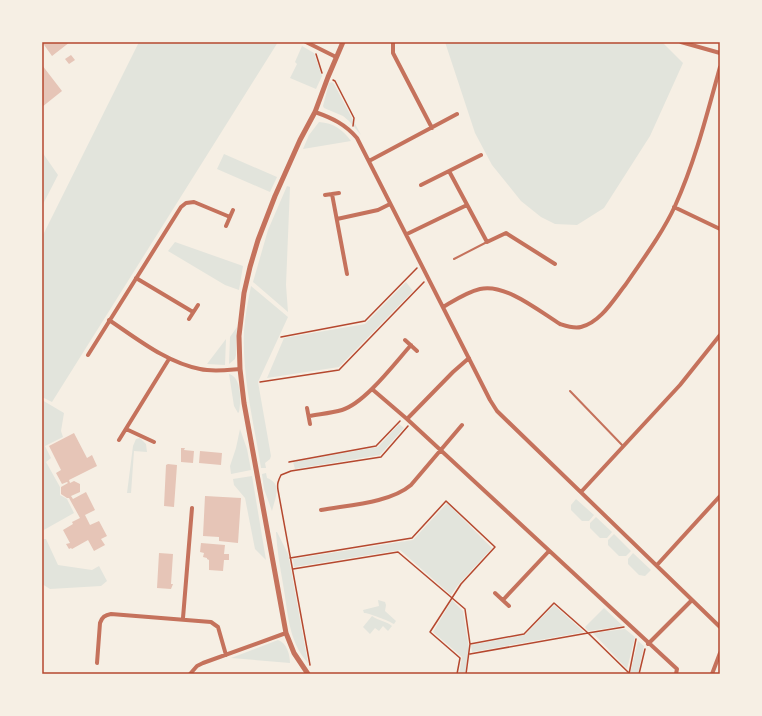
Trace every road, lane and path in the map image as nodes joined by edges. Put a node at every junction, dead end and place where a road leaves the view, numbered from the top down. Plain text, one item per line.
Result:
1 (306, 42) edge
2 (343, 42) edge
3 (393, 42) edge
4 (682, 42) edge
5 (313, 46) junction
6 (720, 53) edge
7 (336, 57) junction
8 (720, 67) edge
9 (328, 77) junction
10 (315, 112) junction
11 (457, 114) dead end
12 (432, 128) junction
13 (352, 132) junction
14 (481, 155) dead end
15 (369, 161) junction
16 (450, 171) junction
17 (421, 185) dead end
18 (339, 193) dead end
19 (332, 194) junction
20 (325, 195) dead end
21 (390, 204) junction
22 (467, 204) junction
23 (674, 207) junction
24 (233, 210) dead end
25 (230, 217) junction
26 (337, 218) junction
27 (226, 226) dead end
28 (720, 229) edge
29 (407, 234) junction
30 (487, 242) junction
31 (454, 259) dead end
32 (421, 263) junction
33 (555, 264) dead end
34 (347, 274) dead end
35 (136, 278) junction
36 (429, 278) junction
37 (198, 305) dead end
38 (443, 307) junction
39 (193, 312) junction
40 (189, 319) dead end
41 (109, 320) junction
42 (720, 336) edge
43 (281, 337) dead end
44 (405, 340) dead end
45 (411, 345) junction
46 (417, 351) dead end
47 (88, 355) dead end
48 (469, 358) junction
49 (169, 359) junction
50 (240, 369) junction
51 (260, 382) dead end
52 (372, 389) junction
53 (570, 390) dead end
54 (307, 408) dead end
55 (309, 416) junction
56 (405, 418) junction
57 (411, 423) junction
58 (310, 424) dead end
59 (462, 425) dead end
60 (126, 429) junction
61 (119, 440) dead end
62 (154, 442) dead end
63 (623, 446) junction
64 (440, 451) junction
65 (289, 462) dead end
66 (581, 492) junction
67 (720, 496) edge
68 (192, 508) dead end
69 (321, 510) dead end
70 (549, 552) junction
71 (290, 558) junction
72 (657, 565) junction
73 (293, 569) junction
74 (495, 593) dead end
75 (451, 598) junction
76 (502, 600) junction
77 (692, 600) junction
78 (509, 606) dead end
79 (183, 618) junction
80 (630, 627) junction
81 (720, 627) edge
82 (286, 633) junction
83 (588, 633) junction
84 (637, 634) junction
85 (647, 643) junction
86 (470, 644) junction
87 (720, 653) edge
88 (470, 654) junction
89 (226, 655) junction
90 (97, 663) dead end
91 (310, 666) dead end
92 (629, 673) edge
93 (190, 674) edge
94 (308, 674) edge
95 (457, 674) edge
96 (466, 674) edge
97 (639, 674) edge
98 (676, 674) edge
99 (712, 674) edge

1 - 5 street
2 - 7 street
3 - 12 street
4 - 6 street
5 - 7 street
5 - 9 path
7 - 9 street
8 - 23 street
9 - 10 street
9 - 13 path
10 - 13 street
10 - 50 street
11 - 12 street
12 - 15 street
13 - 15 street
14 - 16 street
15 - 21 street
16 - 17 street
16 - 22 street
18 - 19 street
19 - 20 street
19 - 26 street
21 - 26 street
21 - 29 street
22 - 29 street
22 - 30 street
23 - 28 street
23 - 38 street
24 - 25 street
25 - 27 street
25 - 35 street
26 - 34 street
29 - 32 street
30 - 31 lane
30 - 33 street
32 - 36 street
32 - 43 path
35 - 39 street
35 - 41 street
36 - 38 street
36 - 51 path
37 - 39 street
38 - 48 street
39 - 40 street
41 - 47 street
41 - 49 street
42 - 63 street
44 - 45 street
45 - 46 street
45 - 52 street
48 - 56 street
48 - 66 street
49 - 50 street
49 - 60 street
50 - 82 street
52 - 55 street
52 - 56 street
53 - 63 lane
54 - 55 street
55 - 58 street
56 - 57 street
56 - 65 path
57 - 64 street
57 - 71 path
59 - 64 street
60 - 61 street
60 - 62 street
63 - 66 street
64 - 69 street
64 - 70 street
66 - 72 street
67 - 72 street
68 - 79 street
70 - 76 street
70 - 80 street
71 - 73 path
71 - 75 path
72 - 77 street
73 - 75 path
73 - 91 path
74 - 76 street
75 - 86 path
75 - 95 path
76 - 78 street
77 - 81 street
77 - 85 street
79 - 89 street
79 - 90 street
80 - 83 path
80 - 84 street
82 - 89 street
82 - 94 street
83 - 86 path
83 - 88 path
83 - 92 path
84 - 85 street
84 - 92 path
85 - 97 path
85 - 98 street
86 - 88 path
87 - 99 street
88 - 96 path
89 - 93 street

